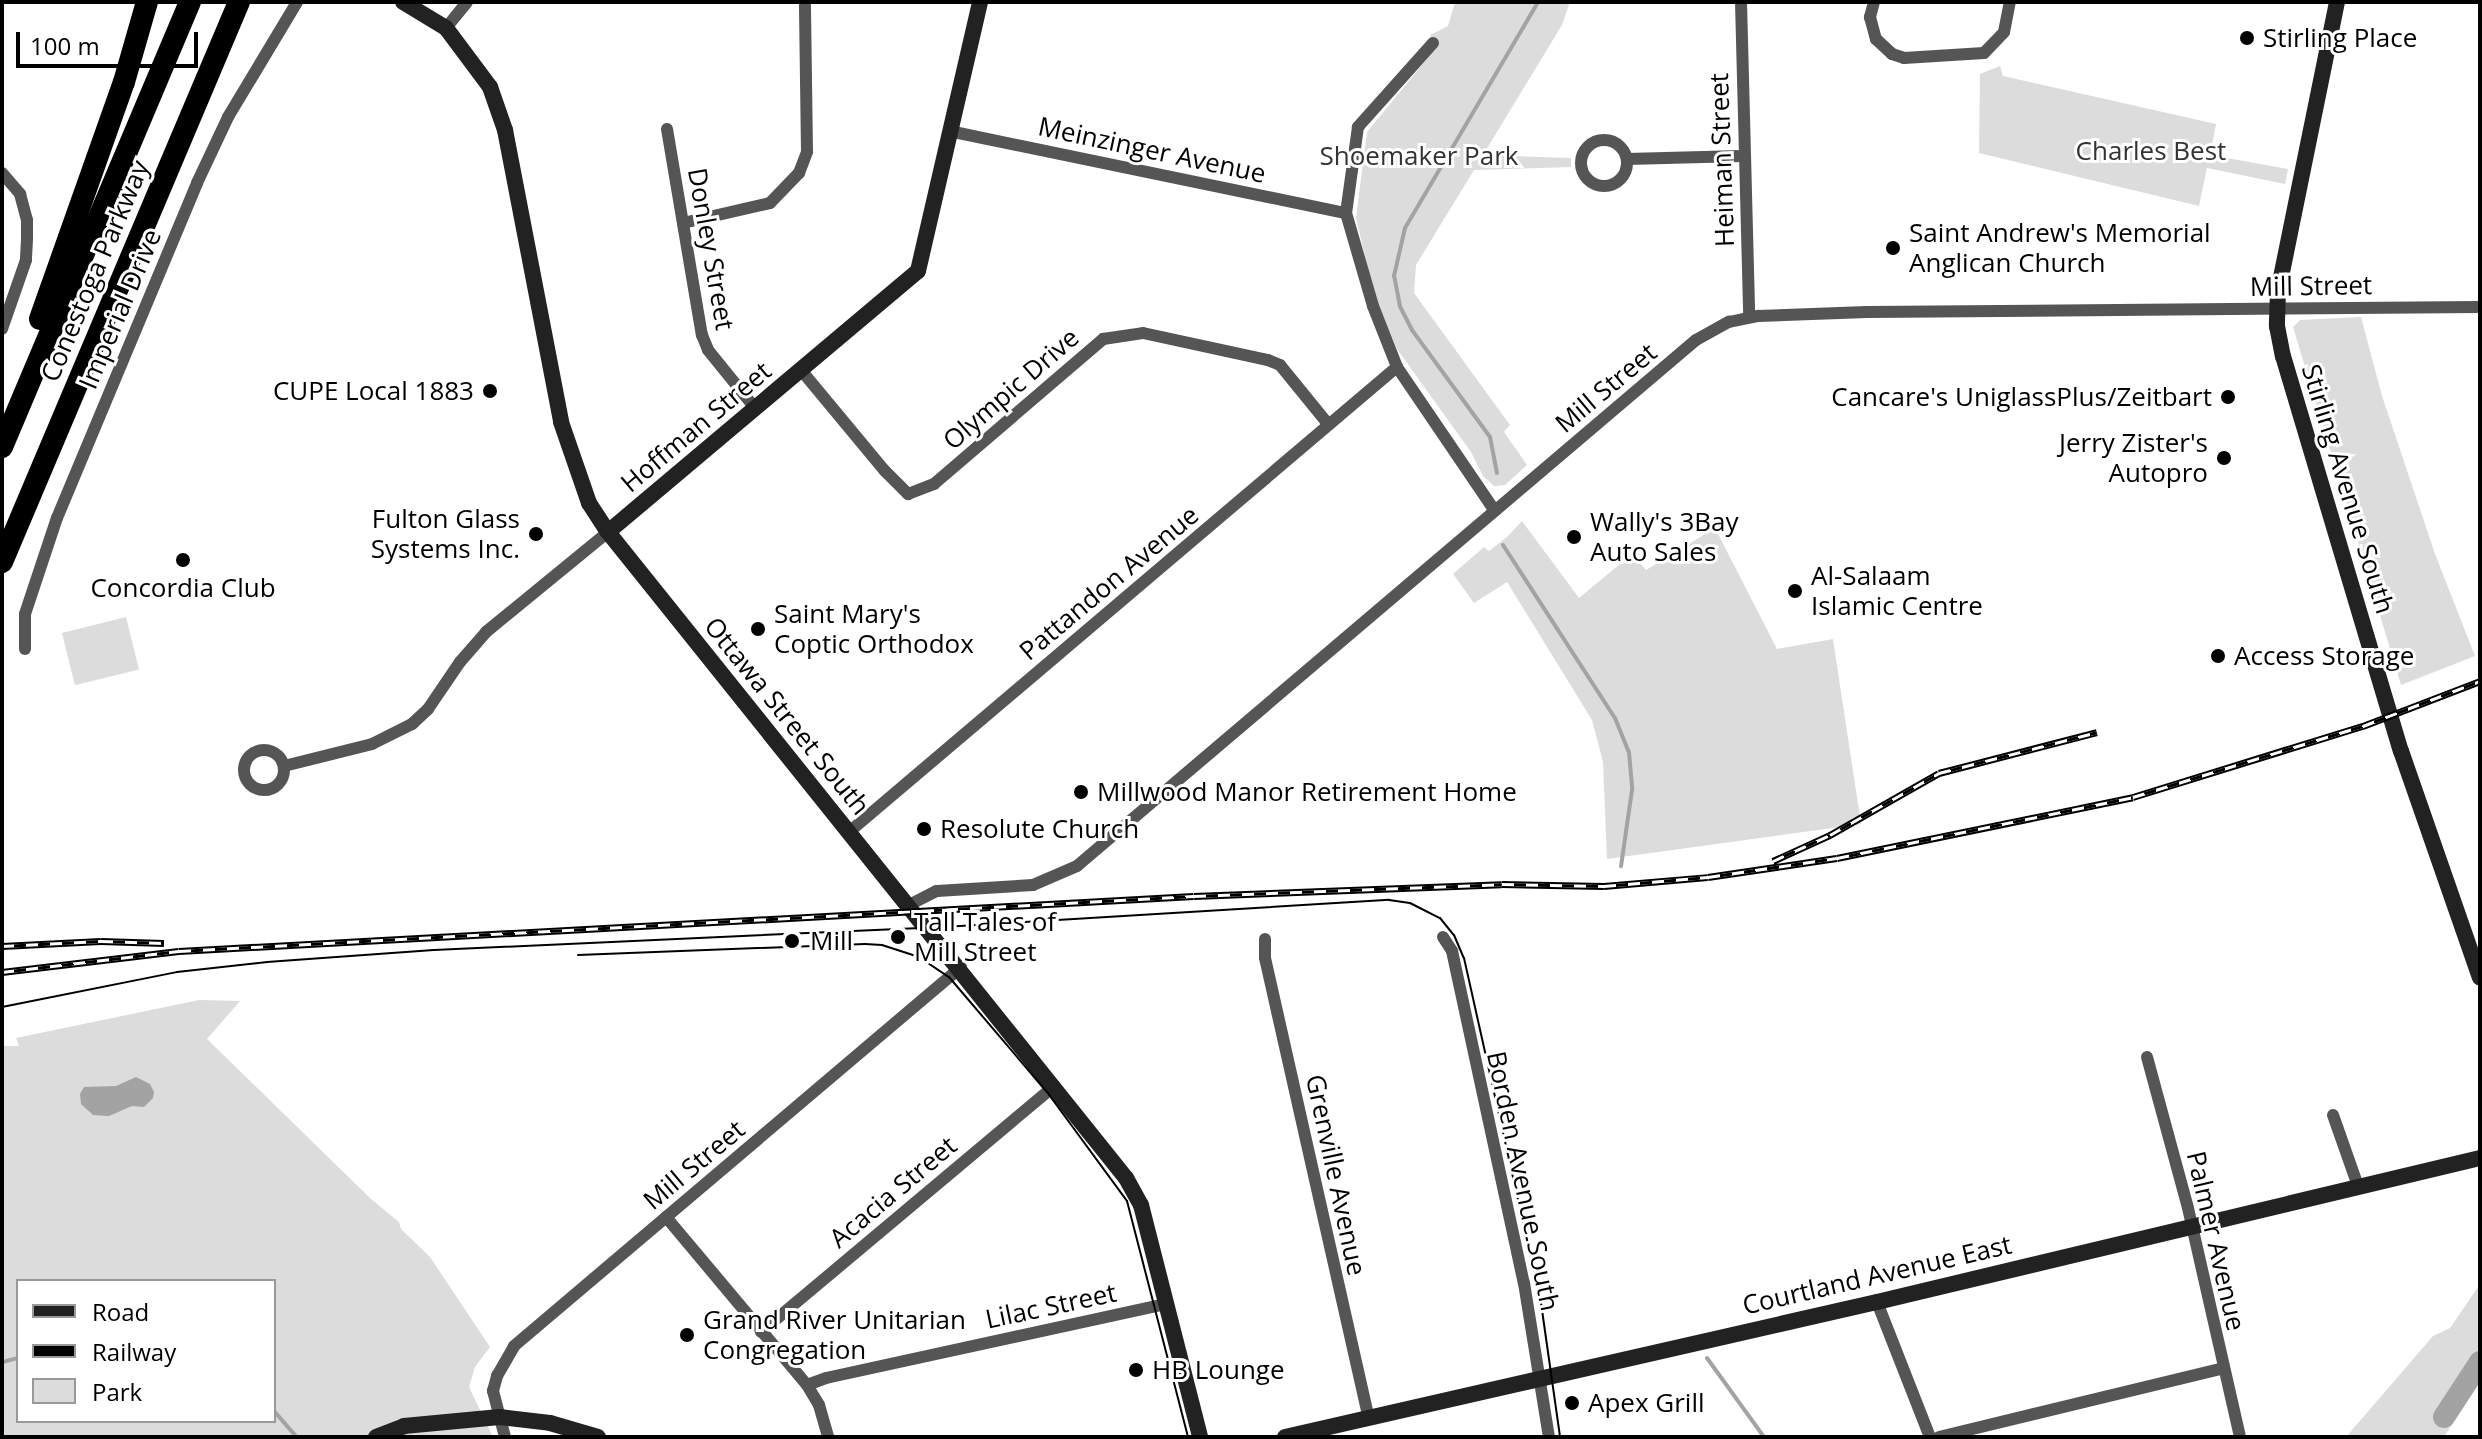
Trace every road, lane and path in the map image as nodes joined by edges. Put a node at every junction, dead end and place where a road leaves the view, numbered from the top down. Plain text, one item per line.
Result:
1 (147, 2) edge
2 (190, 2) edge
3 (239, 2) edge
4 (297, 2) edge
5 (403, 2) edge
6 (467, 2) edge
7 (805, 2) edge
8 (980, 2) edge
9 (1741, 2) edge
10 (1874, 2) edge
11 (2010, 2) edge
12 (2337, 2) edge
13 (446, 28) junction
14 (1433, 43) dead end
15 (667, 129) dead end
16 (949, 131) junction
17 (1742, 156) junction
18 (1627, 159) dead end
19 (6, 177) edge
20 (1346, 213) junction
21 (683, 223) junction
22 (2480, 307) edge
23 (2275, 309) junction
24 (1749, 317) junction
25 (2, 329) edge
26 (1397, 367) junction
27 (801, 370) junction
28 (22, 397) junction
29 (755, 408) junction
30 (1329, 425) junction
31 (2, 447) edge
32 (1495, 511) junction
33 (608, 532) junction
34 (2, 562) edge
35 (25, 649) dead end
36 (284, 766) dead end
37 (849, 832) junction
38 (909, 905) junction
39 (1443, 937) dead end
40 (1265, 939) dead end
41 (961, 967) junction
42 (2480, 978) edge
43 (2147, 1057) dead end
44 (1054, 1086) junction
45 (2333, 1115) dead end
46 (2480, 1158) edge
47 (2358, 1186) junction
48 (666, 1217) junction
49 (2190, 1225) junction
50 (1877, 1302) junction
51 (1165, 1304) junction
52 (761, 1332) junction
53 (2224, 1368) junction
54 (1539, 1379) junction
55 (807, 1385) junction
56 (500, 1417) junction
57 (1369, 1419) junction
58 (376, 1437) edge
59 (505, 1437) edge
60 (598, 1437) edge
61 (828, 1437) edge
62 (1200, 1437) edge
63 (1285, 1437) edge
64 (1549, 1437) edge
65 (1930, 1437) edge
66 (1939, 1437) edge
67 (2240, 1437) edge

1 - 28 highway
2 - 28 highway, Conestoga Parkway
3 - 34 highway, Conestoga Parkway
4 - 35 street, Imperial Drive
5 - 13 main road, Ottawa Street South
6 - 13 street
7 - 21 street
8 - 16 main road, Hoffman Street
9 - 17 street, Heiman Street
10 - 11 street
12 - 23 main road, Stirling Avenue South
13 - 33 main road, Ottawa Street South
14 - 20 street
15 - 21 street, Donley Street
16 - 20 street, Meinzinger Avenue
16 - 27 main road, Hoffman Street
17 - 18 street
17 - 24 street, Heiman Street
19 - 25 street
20 - 26 street
21 - 29 street, Donley Street
22 - 23 street, Mill Street
23 - 24 street, Mill Street
23 - 42 main road, Stirling Avenue South
24 - 32 street, Mill Street
26 - 30 street, Pattandon Avenue
26 - 32 street
27 - 29 main road, Hoffman Street
27 - 30 street, Olympic Drive
28 - 31 highway, Conestoga Parkway
29 - 33 main road, Hoffman Street
30 - 37 street, Pattandon Avenue
32 - 38 street, Mill Street
33 - 36 street, Hoffman Street
33 - 37 main road, Ottawa Street South
37 - 38 main road, Ottawa Street South
38 - 41 main road, Ottawa Street South
39 - 54 street, Borden Avenue South
40 - 57 street, Grenville Avenue
41 - 44 main road, Ottawa Street South
41 - 48 street, Mill Street
43 - 49 street, Palmer Avenue
44 - 51 main road, Ottawa Street South
44 - 52 street, Acacia Street
45 - 47 street
46 - 47 main road, Courtland Avenue East
47 - 49 main road, Courtland Avenue East
48 - 52 street
48 - 56 street, Mill Street
49 - 50 main road, Courtland Avenue East
49 - 53 street, Palmer Avenue
50 - 54 main road, Courtland Avenue East
50 - 65 street
51 - 55 street, Lilac Street
51 - 62 main road, Ottawa Street South
52 - 55 street
53 - 66 street
53 - 67 street, Palmer Avenue
54 - 57 main road, Courtland Avenue East
54 - 64 street, Borden Avenue South
55 - 61 street
56 - 58 main road
56 - 59 street, Mill Street
56 - 60 main road
57 - 63 main road, Courtland Avenue East

